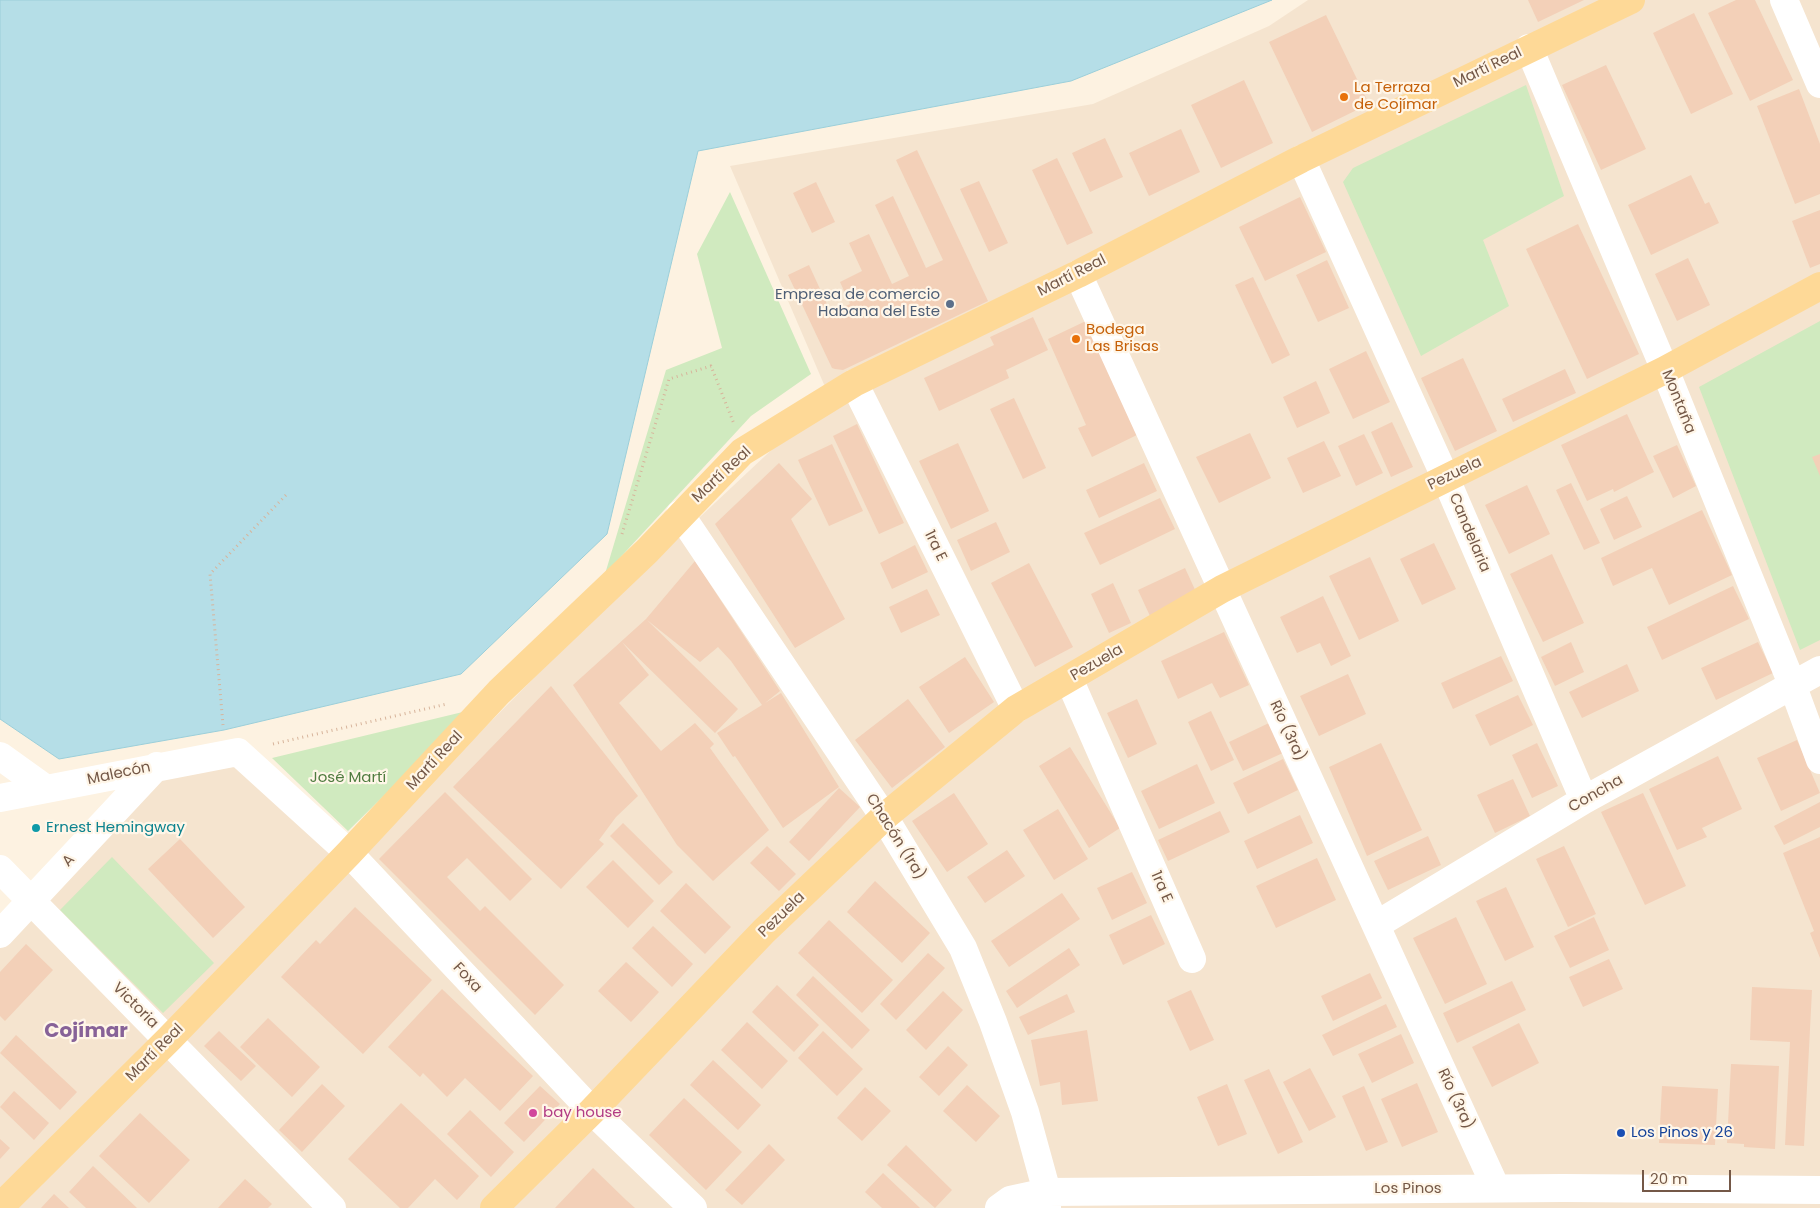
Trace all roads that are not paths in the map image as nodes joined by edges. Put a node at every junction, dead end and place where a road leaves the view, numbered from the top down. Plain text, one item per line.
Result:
1 (1631, 0) edge
2 (1784, 0) edge
3 (1529, 48) junction
4 (1820, 84) edge
5 (1301, 159) junction
6 (1078, 274) junction
7 (1820, 286) edge
8 (1665, 370) junction
9 (854, 383) junction
10 (1446, 479) junction
11 (680, 514) junction
12 (1222, 589) junction
13 (1820, 670) edge
14 (1069, 678) junction
15 (1792, 684) junction
16 (1016, 710) junction
17 (231, 741) joint
18 (0, 756) edge
19 (1820, 760) edge
20 (157, 766) junction
21 (46, 789) junction
22 (0, 798) edge
23 (1584, 800) junction
24 (884, 817) junction
25 (349, 853) junction
26 (0, 869) edge
27 (32, 902) junction
28 (1376, 925) junction
29 (0, 934) edge
30 (1192, 959) dead end
31 (169, 1039) junction
32 (592, 1111) junction
33 (1496, 1188) junction
34 (1820, 1190) edge
35 (1563, 1198) edge
36 (1047, 1200) edge
37 (0, 1207) edge
38 (332, 1208) edge
39 (494, 1208) edge
40 (693, 1208) edge
41 (999, 1208) edge

1 - 3 main road, Martí Real
2 - 4 street
3 - 5 main road, Martí Real
3 - 8 street, Montaña
5 - 6 main road, Martí Real
5 - 10 street, Candelaria
6 - 9 main road, Martí Real
6 - 12 street, Río (3ra)
7 - 8 main road, Pezuela
8 - 10 main road, Pezuela
8 - 15 street, Montaña
9 - 11 main road, Martí Real
9 - 16 street, 1ra E
10 - 12 main road, Pezuela
10 - 23 street, Candelaria
11 - 24 street, Chacón (1ra)
11 - 25 main road, Martí Real
12 - 14 main road, Pezuela
12 - 28 street, Río (3ra)
13 - 15 street, Concha
14 - 16 main road, Pezuela
14 - 30 street, 1ra E
15 - 19 street, Montaña
15 - 23 street, Concha
16 - 24 main road, Pezuela
17 - 20 street, Malecón
17 - 25 street, Foxa
18 - 21 street
20 - 21 street, Malecón
20 - 27 street, A
21 - 22 street, Malecón
23 - 28 street, Concha
24 - 32 main road, Pezuela
24 - 36 street, Chacón (1ra)
25 - 31 main road, Martí Real
25 - 32 street, Foxa
26 - 27 street, Victoria
27 - 29 street, A
27 - 31 street, Victoria
28 - 33 street, Río (3ra)
31 - 37 main road, Martí Real
31 - 38 street, Victoria
32 - 39 main road, Pezuela
32 - 40 street, Foxa
33 - 35 street, Los Pinos
33 - 36 street, Los Pinos
34 - 35 street, Los Pinos
36 - 41 street, Los Pinos

